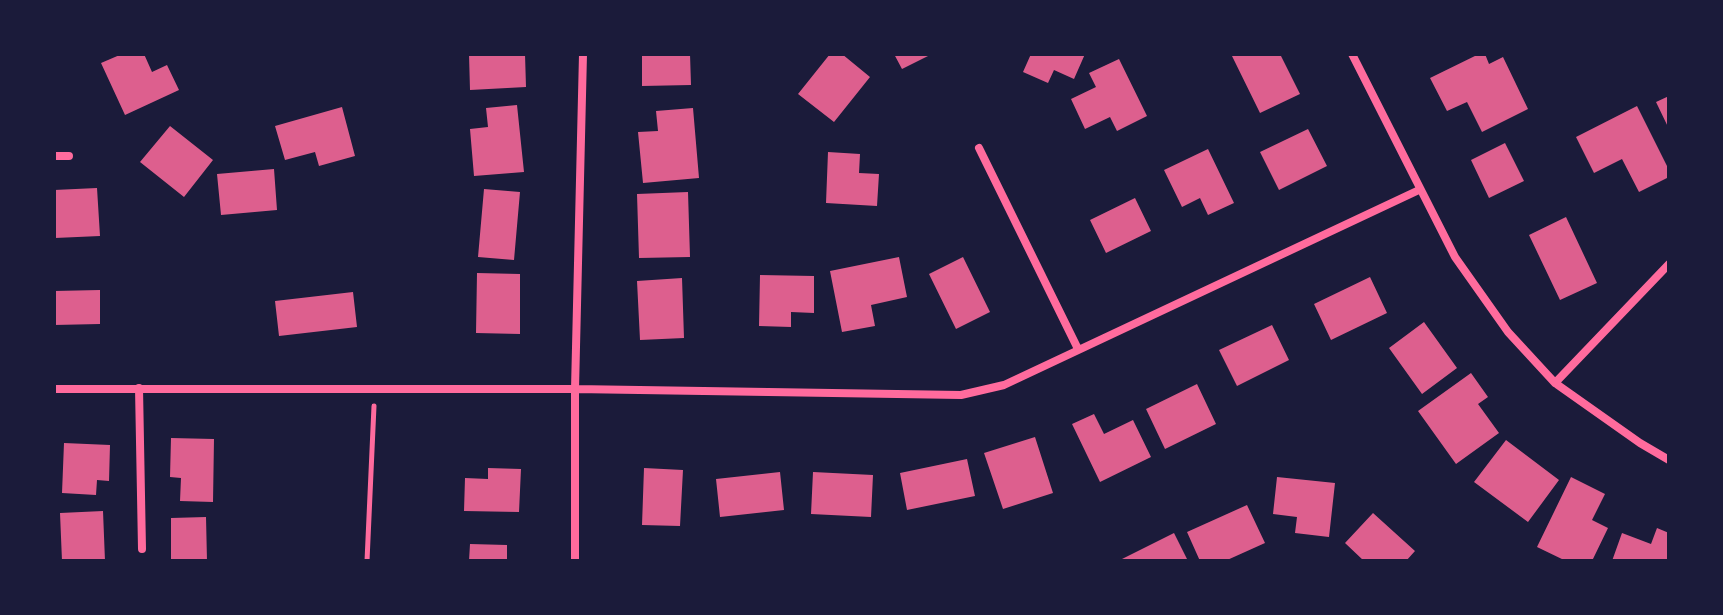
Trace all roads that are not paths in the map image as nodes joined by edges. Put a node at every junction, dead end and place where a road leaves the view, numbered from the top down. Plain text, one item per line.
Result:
1 (583, 54) edge
2 (1352, 54) edge
3 (979, 148) dead end
4 (54, 156) edge
5 (69, 156) dead end
6 (1419, 190) junction
7 (1669, 264) edge
8 (1078, 349) junction
9 (1555, 383) junction
10 (139, 388) junction
11 (54, 389) edge
12 (575, 389) junction
13 (1669, 460) edge
14 (142, 549) dead end
15 (575, 561) edge

1 - 12 street
2 - 6 street
3 - 8 street
4 - 5 street
6 - 8 street
6 - 9 street
7 - 9 street
8 - 12 street
9 - 13 street
10 - 11 street
10 - 12 street
10 - 14 street
12 - 15 street

